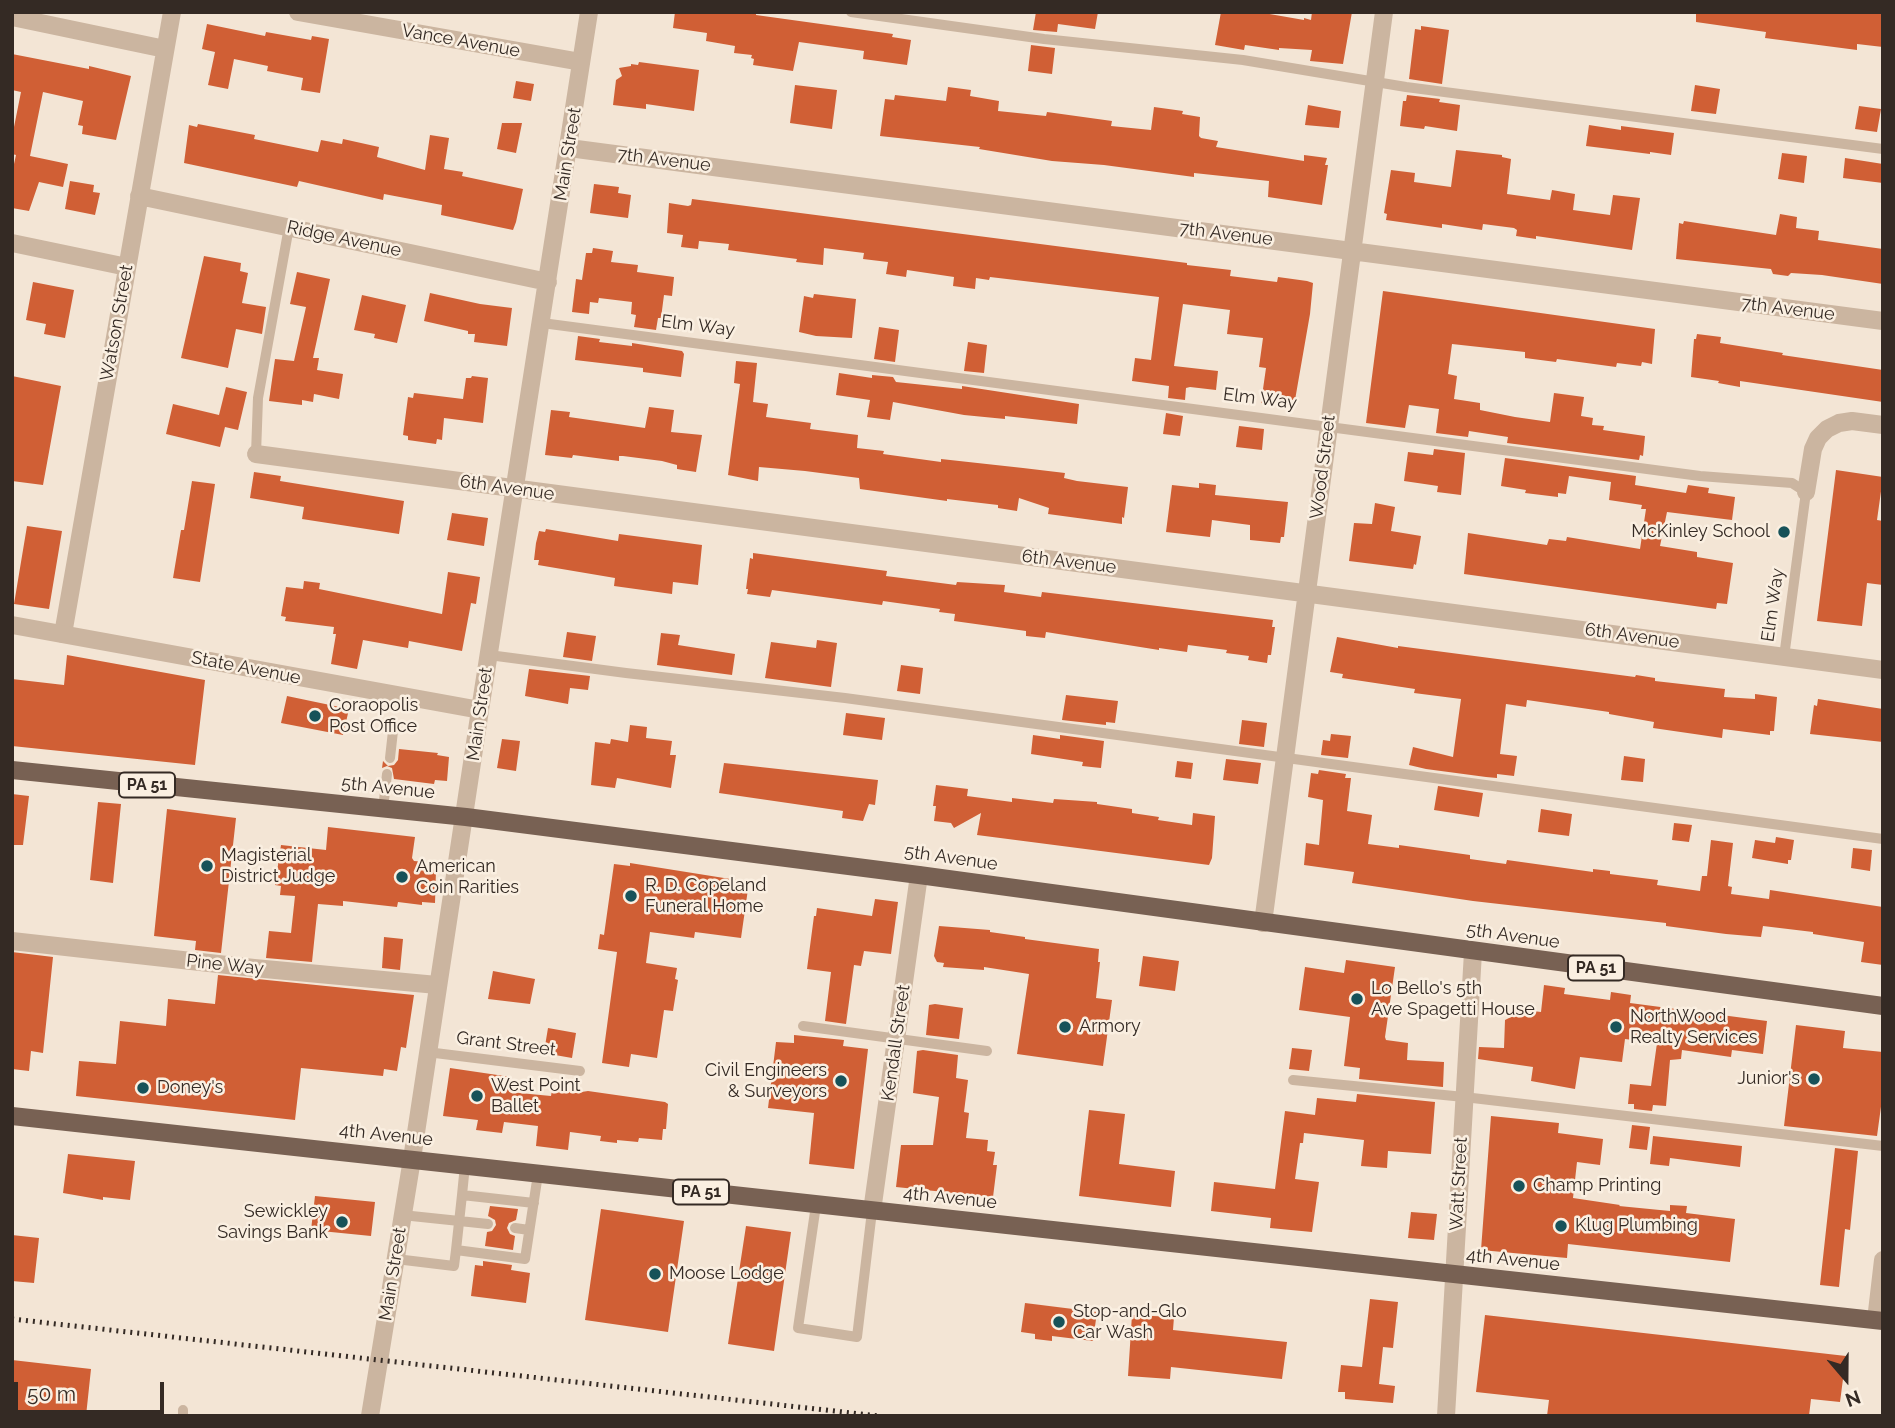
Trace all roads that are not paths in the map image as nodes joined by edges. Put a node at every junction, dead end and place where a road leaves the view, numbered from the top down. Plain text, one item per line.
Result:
1 (172, 12) edge
2 (298, 12) edge
3 (589, 12) edge
4 (851, 12) edge
5 (1384, 12) edge
6 (12, 18) edge
7 (165, 49) junction
8 (581, 62) junction
9 (1374, 82) junction
10 (569, 148) junction
11 (1883, 149) edge
12 (139, 196) junction
13 (289, 228) junction
14 (12, 243) edge
15 (1351, 250) junction
16 (127, 267) junction
17 (548, 282) junction
18 (1883, 321) edge
19 (542, 323) junction
20 (1328, 425) junction
21 (1883, 425) edge
22 (256, 454) joint
23 (516, 489) junction
24 (1807, 492) junction
25 (1307, 593) junction
26 (12, 625) edge
27 (63, 634) junction
28 (489, 655) junction
29 (1784, 657) junction
30 (1883, 670) edge
31 (480, 710) junction
32 (393, 731) dead end
33 (390, 758) dead end
34 (1285, 759) junction
35 (12, 770) edge
36 (387, 774) dead end
37 (383, 808) junction
38 (466, 817) junction
39 (1883, 839) edge
40 (919, 875) junction
41 (1263, 923) junction
42 (12, 941) edge
43 (1473, 952) junction
44 (437, 985) junction
45 (1883, 1006) edge
46 (803, 1026) dead end
47 (896, 1038) junction
48 (987, 1051) dead end
49 (427, 1052) junction
50 (580, 1071) dead end
51 (1293, 1080) dead end
52 (1465, 1097) junction
53 (12, 1116) edge
54 (1883, 1146) edge
55 (412, 1159) junction
56 (465, 1165) junction
57 (538, 1174) junction
58 (462, 1195) junction
59 (534, 1203) junction
60 (816, 1205) junction
61 (872, 1211) junction
62 (402, 1215) junction
63 (460, 1220) junction
64 (488, 1224) dead end
65 (515, 1228) dead end
66 (529, 1230) junction
67 (456, 1250) junction
68 (396, 1259) junction
69 (1883, 1260) edge
70 (1454, 1275) junction
71 (1879, 1320) edge
72 (370, 1416) edge
73 (1446, 1416) edge

1 - 7 street, Watson Street
2 - 8 street, Vance Avenue
3 - 8 street, Main Street
4 - 9 lane
5 - 9 street, Wood Street
6 - 7 street
7 - 12 street, Watson Street
8 - 10 street, Main Street
9 - 11 lane
9 - 15 street, Wood Street
10 - 15 street, 7th Avenue
10 - 17 street, Main Street
12 - 13 street, Ridge Avenue
12 - 16 street, Watson Street
13 - 17 street, Ridge Avenue
13 - 22 lane
14 - 16 street
15 - 18 street, 7th Avenue
15 - 20 street, Wood Street
16 - 27 street, Watson Street
17 - 19 street, Main Street
19 - 20 lane, Elm Way
19 - 23 street, Main Street
20 - 24 lane, Elm Way
20 - 25 street, Wood Street
21 - 24 street
22 - 23 street, 6th Avenue
23 - 25 street, 6th Avenue
23 - 28 street, Main Street
24 - 29 lane, Elm Way
25 - 29 street, 6th Avenue
25 - 34 street, Wood Street
26 - 27 street, State Avenue
27 - 31 street, State Avenue
28 - 31 street, Main Street
28 - 34 lane
29 - 30 street, 6th Avenue
31 - 38 street, Main Street
32 - 33 lane
34 - 39 lane
34 - 41 street, Wood Street
35 - 37 main road, 5th Avenue / PA 51
36 - 37 lane
37 - 38 main road, 5th Avenue / PA 51
38 - 40 main road, 5th Avenue / PA 51
38 - 44 street, Main Street
40 - 41 main road, 5th Avenue / PA 51
40 - 47 street, Kendall Street
41 - 43 main road, 5th Avenue / PA 51
42 - 44 street, Pine Way
43 - 45 main road, 5th Avenue / PA 51
43 - 52 street, Watt Street
44 - 49 street, Main Street
46 - 47 lane
47 - 48 lane
47 - 61 street, Kendall Street
49 - 50 lane, Grant Street
49 - 55 street, Main Street
51 - 52 lane
52 - 54 lane
52 - 70 street, Watt Street
53 - 55 main road, 4th Avenue / PA 51
55 - 56 main road, 4th Avenue / PA 51
55 - 62 street, Main Street
56 - 57 main road, 4th Avenue / PA 51
56 - 58 lane
57 - 59 lane
57 - 60 main road, 4th Avenue / PA 51
58 - 59 lane
58 - 63 lane
59 - 66 lane
60 - 61 main road, 4th Avenue / PA 51
60 - 61 lane
61 - 70 main road, 4th Avenue / PA 51
62 - 63 lane
62 - 68 street, Main Street
63 - 64 lane
63 - 67 lane
65 - 66 lane
66 - 67 lane
67 - 68 lane
68 - 72 street, Main Street
69 - 71 street
70 - 71 main road, 4th Avenue / PA 51
70 - 73 street, Watt Street

